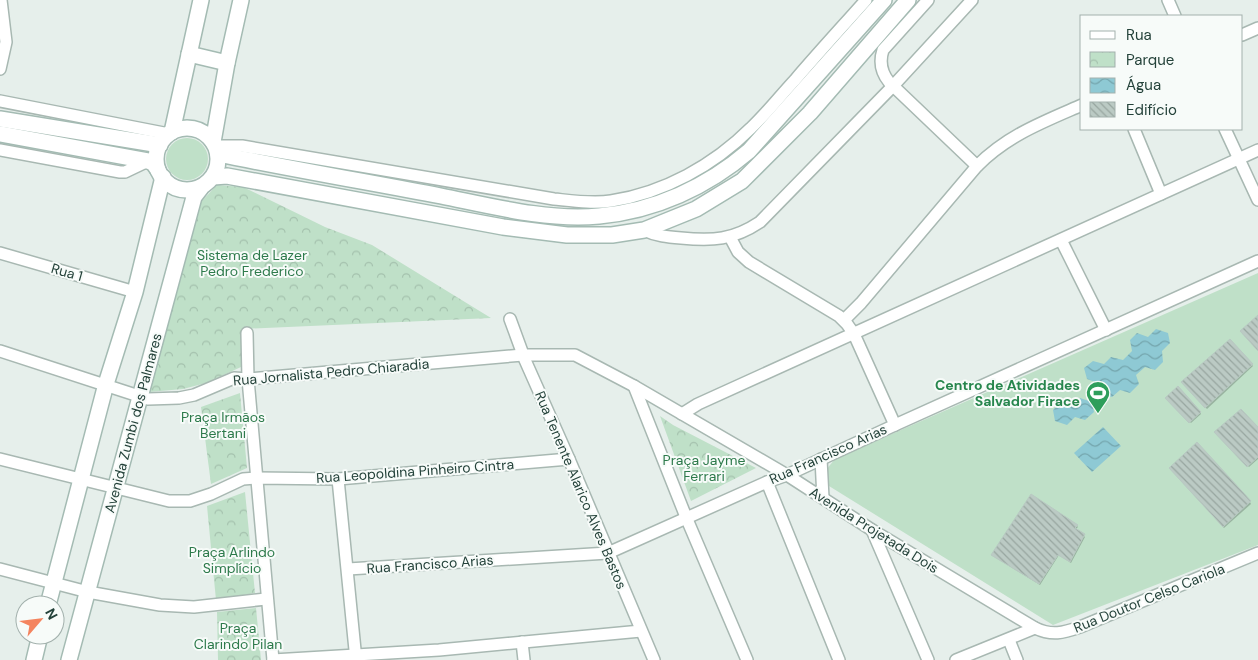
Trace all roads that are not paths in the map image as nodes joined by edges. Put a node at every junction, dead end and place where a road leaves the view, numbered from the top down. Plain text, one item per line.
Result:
1 (1, 0) edge
2 (201, 0) edge
3 (241, 0) edge
4 (866, 0) edge
5 (884, 0) edge
6 (908, 0) edge
7 (928, 0) edge
8 (972, 0) edge
9 (1168, 0) edge
10 (1176, 15) edge
11 (909, 20) junction
12 (1258, 28) edge
13 (1243, 35) edge
14 (872, 44) junction
15 (189, 54) junction
16 (226, 63) junction
17 (0, 69) edge
18 (893, 86) junction
19 (0, 101) edge
20 (1080, 106) edge
21 (0, 119) edge
22 (1134, 130) edge
23 (1225, 130) edge
24 (0, 134) edge
25 (167, 137) junction
26 (216, 147) junction
27 (0, 150) edge
28 (1258, 150) edge
29 (1239, 159) junction
30 (978, 166) junction
31 (156, 169) junction
32 (213, 177) junction
33 (200, 188) junction
34 (1161, 194) junction
35 (1258, 200) edge
36 (644, 230) junction
37 (730, 237) junction
38 (1061, 240) junction
39 (0, 253) edge
40 (1258, 261) edge
41 (135, 292) junction
42 (510, 319) dead end
43 (844, 320) junction
44 (1106, 330) junction
45 (247, 333) dead end
46 (854, 334) junction
47 (0, 351) edge
48 (523, 355) junction
49 (248, 379) junction
50 (106, 384) junction
51 (634, 386) junction
52 (140, 395) junction
53 (682, 414) junction
54 (895, 424) junction
55 (569, 458) junction
56 (0, 459) edge
57 (822, 459) junction
58 (787, 476) junction
59 (257, 478) junction
60 (81, 479) junction
61 (338, 479) junction
62 (767, 482) junction
63 (115, 488) junction
64 (823, 498) junction
65 (686, 518) junction
66 (872, 530) junction
67 (608, 553) junction
68 (1258, 554) edge
69 (0, 569) edge
70 (348, 570) junction
71 (53, 583) junction
72 (88, 592) junction
73 (50, 595) edge
74 (266, 599) junction
75 (1035, 628) junction
76 (641, 631) junction
77 (1008, 640) junction
78 (522, 642) junction
79 (38, 645) edge
80 (440, 655) edge
81 (356, 657) edge
82 (34, 660) edge
83 (69, 660) edge
84 (272, 660) edge
85 (524, 660) edge
86 (654, 660) edge
87 (747, 660) edge
88 (839, 660) edge
89 (928, 660) edge
90 (956, 660) edge
91 (1017, 660) edge

1 - 17 street
2 - 15 main road
3 - 16 main road
4 - 26 street
5 - 26 main road
6 - 14 main road
7 - 11 street
8 - 18 street
9 - 10 street
11 - 14 street
11 - 18 street
12 - 13 street
14 - 36 main road
15 - 16 main road
15 - 25 main road
16 - 26 main road
18 - 30 street
18 - 37 street
19 - 25 street
20 - 30 street
21 - 25 main road
22 - 34 street
23 - 29 street
24 - 31 main road
25 - 26 main road
25 - 31 main road
26 - 32 main road
27 - 31 street
28 - 29 street
29 - 34 street
29 - 35 street
30 - 43 street
31 - 33 main road
31 - 41 main road
32 - 33 main road
32 - 36 main road
33 - 52 main road, Avenida Zumbi dos Palmares
34 - 38 street
36 - 37 street
37 - 43 street
38 - 44 street
38 - 46 street
39 - 41 street, Rua 1
40 - 44 street, Rua Francisco Arias
41 - 50 main road
42 - 48 street, Rua Tenente Alarico Alves Bastos
43 - 46 street
44 - 54 street, Rua Francisco Arias
45 - 49 street
46 - 53 street
46 - 54 street
47 - 50 street, Rua Jornalista Pedro Chiaradia
48 - 49 street, Rua Jornalista Pedro Chiaradia
48 - 51 street, Avenida Projetada Dois
48 - 55 street, Rua Tenente Alarico Alves Bastos
49 - 52 street, Rua Jornalista Pedro Chiaradia
49 - 59 street
50 - 52 street, Rua Jornalista Pedro Chiaradia
50 - 60 main road
51 - 53 street, Avenida Projetada Dois
51 - 65 street
52 - 63 main road, Avenida Zumbi dos Palmares
53 - 58 street, Avenida Projetada Dois
54 - 57 street, Rua Francisco Arias
55 - 61 street, Rua Leopoldina Pinheiro Cintra
55 - 67 street, Rua Tenente Alarico Alves Bastos
56 - 60 street, Rua Leopoldina Pinheiro Cintra
57 - 58 street, Rua Francisco Arias
57 - 64 street
58 - 62 street, Rua Francisco Arias
58 - 64 street, Avenida Projetada Dois
59 - 61 street, Rua Leopoldina Pinheiro Cintra
59 - 63 street, Rua Leopoldina Pinheiro Cintra
59 - 74 street
60 - 63 street, Rua Leopoldina Pinheiro Cintra
60 - 71 main road
61 - 70 street
62 - 65 street, Rua Francisco Arias
62 - 88 street
63 - 72 main road, Avenida Zumbi dos Palmares
64 - 66 street, Avenida Projetada Dois
65 - 67 street, Rua Francisco Arias
65 - 87 street
66 - 75 street, Avenida Projetada Dois
66 - 89 street
67 - 70 street, Rua Francisco Arias
67 - 76 street, Rua Tenente Alarico Alves Bastos
68 - 75 street, Rua Doutor Celso Cariola
69 - 71 street
70 - 81 street
71 - 72 street
71 - 73 main road
72 - 74 street
72 - 83 main road, Avenida Zumbi dos Palmares
74 - 84 street
75 - 77 street
76 - 78 street
76 - 86 street, Rua Tenente Alarico Alves Bastos
77 - 90 street
77 - 91 street
78 - 80 street
78 - 85 street
79 - 82 main road
80 - 81 street
81 - 84 street

